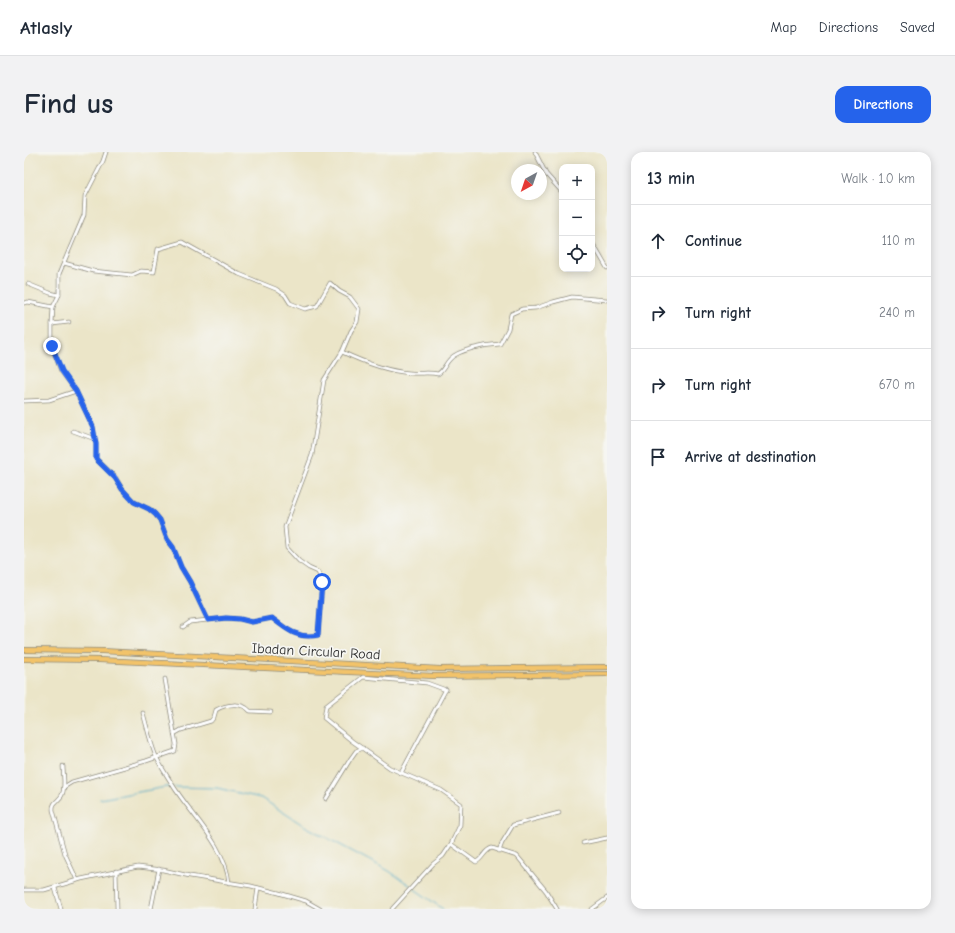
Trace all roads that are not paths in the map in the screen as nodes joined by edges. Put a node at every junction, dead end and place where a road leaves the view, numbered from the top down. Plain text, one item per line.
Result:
1 (106, 152) edge
2 (534, 152) edge
3 (559, 189) edge
4 (595, 247) edge
5 (64, 263) junction
6 (607, 268) edge
7 (28, 284) dead end
8 (59, 295) junction
9 (607, 300) edge
10 (24, 303) edge
11 (53, 307) junction
12 (69, 322) dead end
13 (52, 324) junction
14 (342, 352) junction
15 (76, 391) junction
16 (24, 401) edge
17 (73, 431) dead end
18 (95, 439) junction
19 (208, 620) junction
20 (183, 627) dead end
21 (24, 650) edge
22 (24, 659) edge
23 (607, 667) edge
24 (607, 674) edge
25 (165, 679) dead end
26 (271, 712) dead end
27 (143, 713) dead end
28 (174, 734) junction
29 (363, 748) junction
30 (157, 757) junction
31 (63, 766) dead end
32 (401, 773) junction
33 (64, 787) junction
34 (326, 799) dead end
35 (559, 813) dead end
36 (607, 838) edge
37 (583, 843) dead end
38 (451, 844) junction
39 (499, 851) junction
40 (159, 869) junction
41 (116, 871) junction
42 (77, 880) junction
43 (229, 883) junction
44 (55, 888) junction
45 (258, 888) junction
46 (24, 890) edge
47 (607, 898) edge
48 (61, 909) edge
49 (117, 909) edge
50 (151, 909) edge
51 (254, 909) edge
52 (320, 909) edge
53 (392, 909) edge
54 (557, 909) edge
55 (592, 909) edge

1 - 5 street
2 - 3 street
4 - 6 street
5 - 8 street
5 - 14 street
7 - 8 street
8 - 11 street
9 - 14 street
10 - 11 street
11 - 13 street
12 - 13 street
13 - 15 street
14 - 19 street
15 - 16 street
15 - 18 street
17 - 18 street
18 - 19 street
19 - 20 street
21 - 23 highway, Ibadan Circular Road
22 - 24 highway, Ibadan Circular Road
25 - 28 street
26 - 28 street
27 - 30 street
28 - 30 street
29 - 32 street
29 - 32 street
29 - 34 street
30 - 33 street
30 - 43 street
31 - 33 street
32 - 38 street
33 - 42 street
35 - 39 street
36 - 37 street
38 - 39 street
38 - 53 street
39 - 54 street
40 - 41 street
40 - 43 street
40 - 50 street
41 - 42 street
41 - 49 street
42 - 44 street
43 - 45 street
44 - 46 street
44 - 48 street
45 - 51 street
45 - 52 street
47 - 55 street

